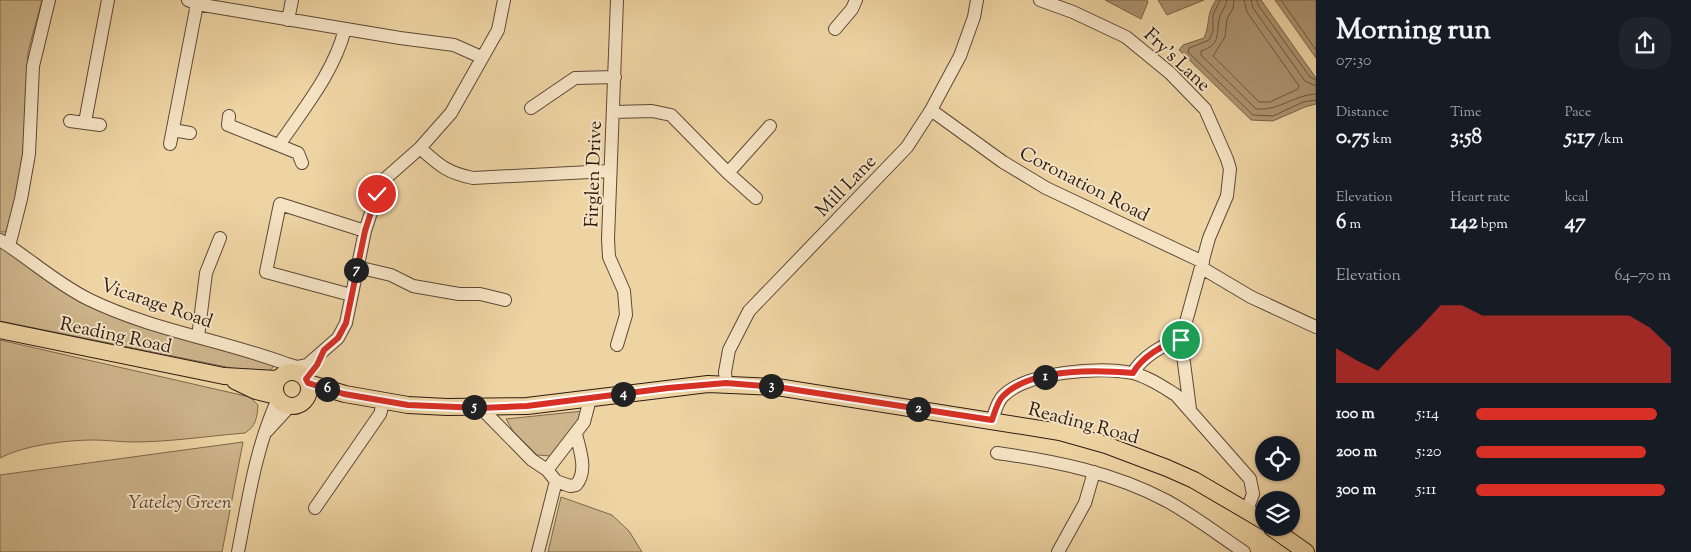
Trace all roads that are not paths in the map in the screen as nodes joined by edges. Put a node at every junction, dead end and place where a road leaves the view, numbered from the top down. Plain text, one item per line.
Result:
1 (50, 0) edge
2 (108, 0) edge
3 (292, 0) edge
4 (504, 0) edge
5 (617, 0) edge
6 (856, 0) edge
7 (977, 0) edge
8 (1040, 0) edge
9 (192, 2) edge
10 (288, 20) junction
11 (346, 29) junction
12 (835, 29) dead end
13 (481, 57) junction
14 (615, 77) junction
15 (531, 108) dead end
16 (931, 110) junction
17 (613, 112) junction
18 (229, 116) dead end
19 (70, 121) dead end
20 (85, 122) junction
21 (100, 125) dead end
22 (770, 126) dead end
23 (173, 130) junction
24 (190, 133) dead end
25 (170, 144) dead end
26 (279, 145) junction
27 (420, 148) junction
28 (302, 164) dead end
29 (609, 171) junction
30 (728, 173) junction
31 (756, 198) dead end
32 (365, 231) junction
33 (220, 238) dead end
34 (5, 243) edge
35 (1203, 265) junction
36 (357, 267) junction
37 (351, 295) junction
38 (505, 300) dead end
39 (1316, 327) edge
40 (0, 330) edge
41 (198, 337) junction
42 (1181, 340) junction
43 (617, 345) dead end
44 (1133, 373) junction
45 (224, 376) junction
46 (296, 377) junction
47 (726, 383) junction
48 (590, 399) junction
49 (281, 400) junction
50 (384, 400) junction
51 (481, 408) junction
52 (1190, 409) junction
53 (992, 420) junction
54 (576, 434) junction
55 (997, 453) dead end
56 (547, 470) junction
57 (1094, 472) junction
58 (556, 481) junction
59 (315, 508) dead end
60 (1247, 510) junction
61 (1255, 515) edge
62 (1283, 536) edge
63 (238, 552) edge
64 (538, 552) edge
65 (1058, 552) edge
66 (1244, 552) edge
67 (1306, 552) edge

1 - 34 street
2 - 20 street
3 - 10 street
4 - 13 street
5 - 14 street, Firglen Drive
6 - 12 street
7 - 16 street, Mill Lane
8 - 35 street, Fry's Lane
9 - 10 street
9 - 23 street
10 - 11 street
11 - 13 street
11 - 26 street
13 - 27 street
14 - 15 street
14 - 17 street, Firglen Drive
16 - 35 street, Coronation Road
16 - 47 street, Mill Lane
17 - 29 street, Firglen Drive
17 - 30 street
18 - 26 street
19 - 20 street
20 - 21 street
22 - 30 street
23 - 24 street
23 - 25 street
26 - 28 street
27 - 29 street
27 - 32 street
29 - 43 street, Firglen Drive
30 - 31 street
32 - 36 street
32 - 37 street
33 - 41 street
34 - 41 street, Vicarage Road
35 - 39 street, Coronation Road
35 - 42 street, Fry's Lane
36 - 37 street
36 - 38 street
37 - 46 street
40 - 45 main road, Reading Road
41 - 46 street, Vicarage Road
42 - 44 street
42 - 52 street, Fry's Lane
44 - 52 street
44 - 53 street
45 - 46 main road, Reading Road
45 - 49 main road, Reading Road
46 - 49 main road
46 - 49 main road
46 - 50 main road, Reading Road
47 - 48 main road, Reading Road
47 - 53 main road, Reading Road
48 - 51 main road, Reading Road
48 - 54 street
49 - 63 street
50 - 51 main road, Reading Road
50 - 59 street
51 - 56 street
52 - 60 street
53 - 60 main road, Reading Road
54 - 56 street
54 - 58 street
55 - 57 street
56 - 58 street
57 - 65 street
57 - 66 street
58 - 64 street
60 - 61 main road, Reading Road
62 - 67 main road

